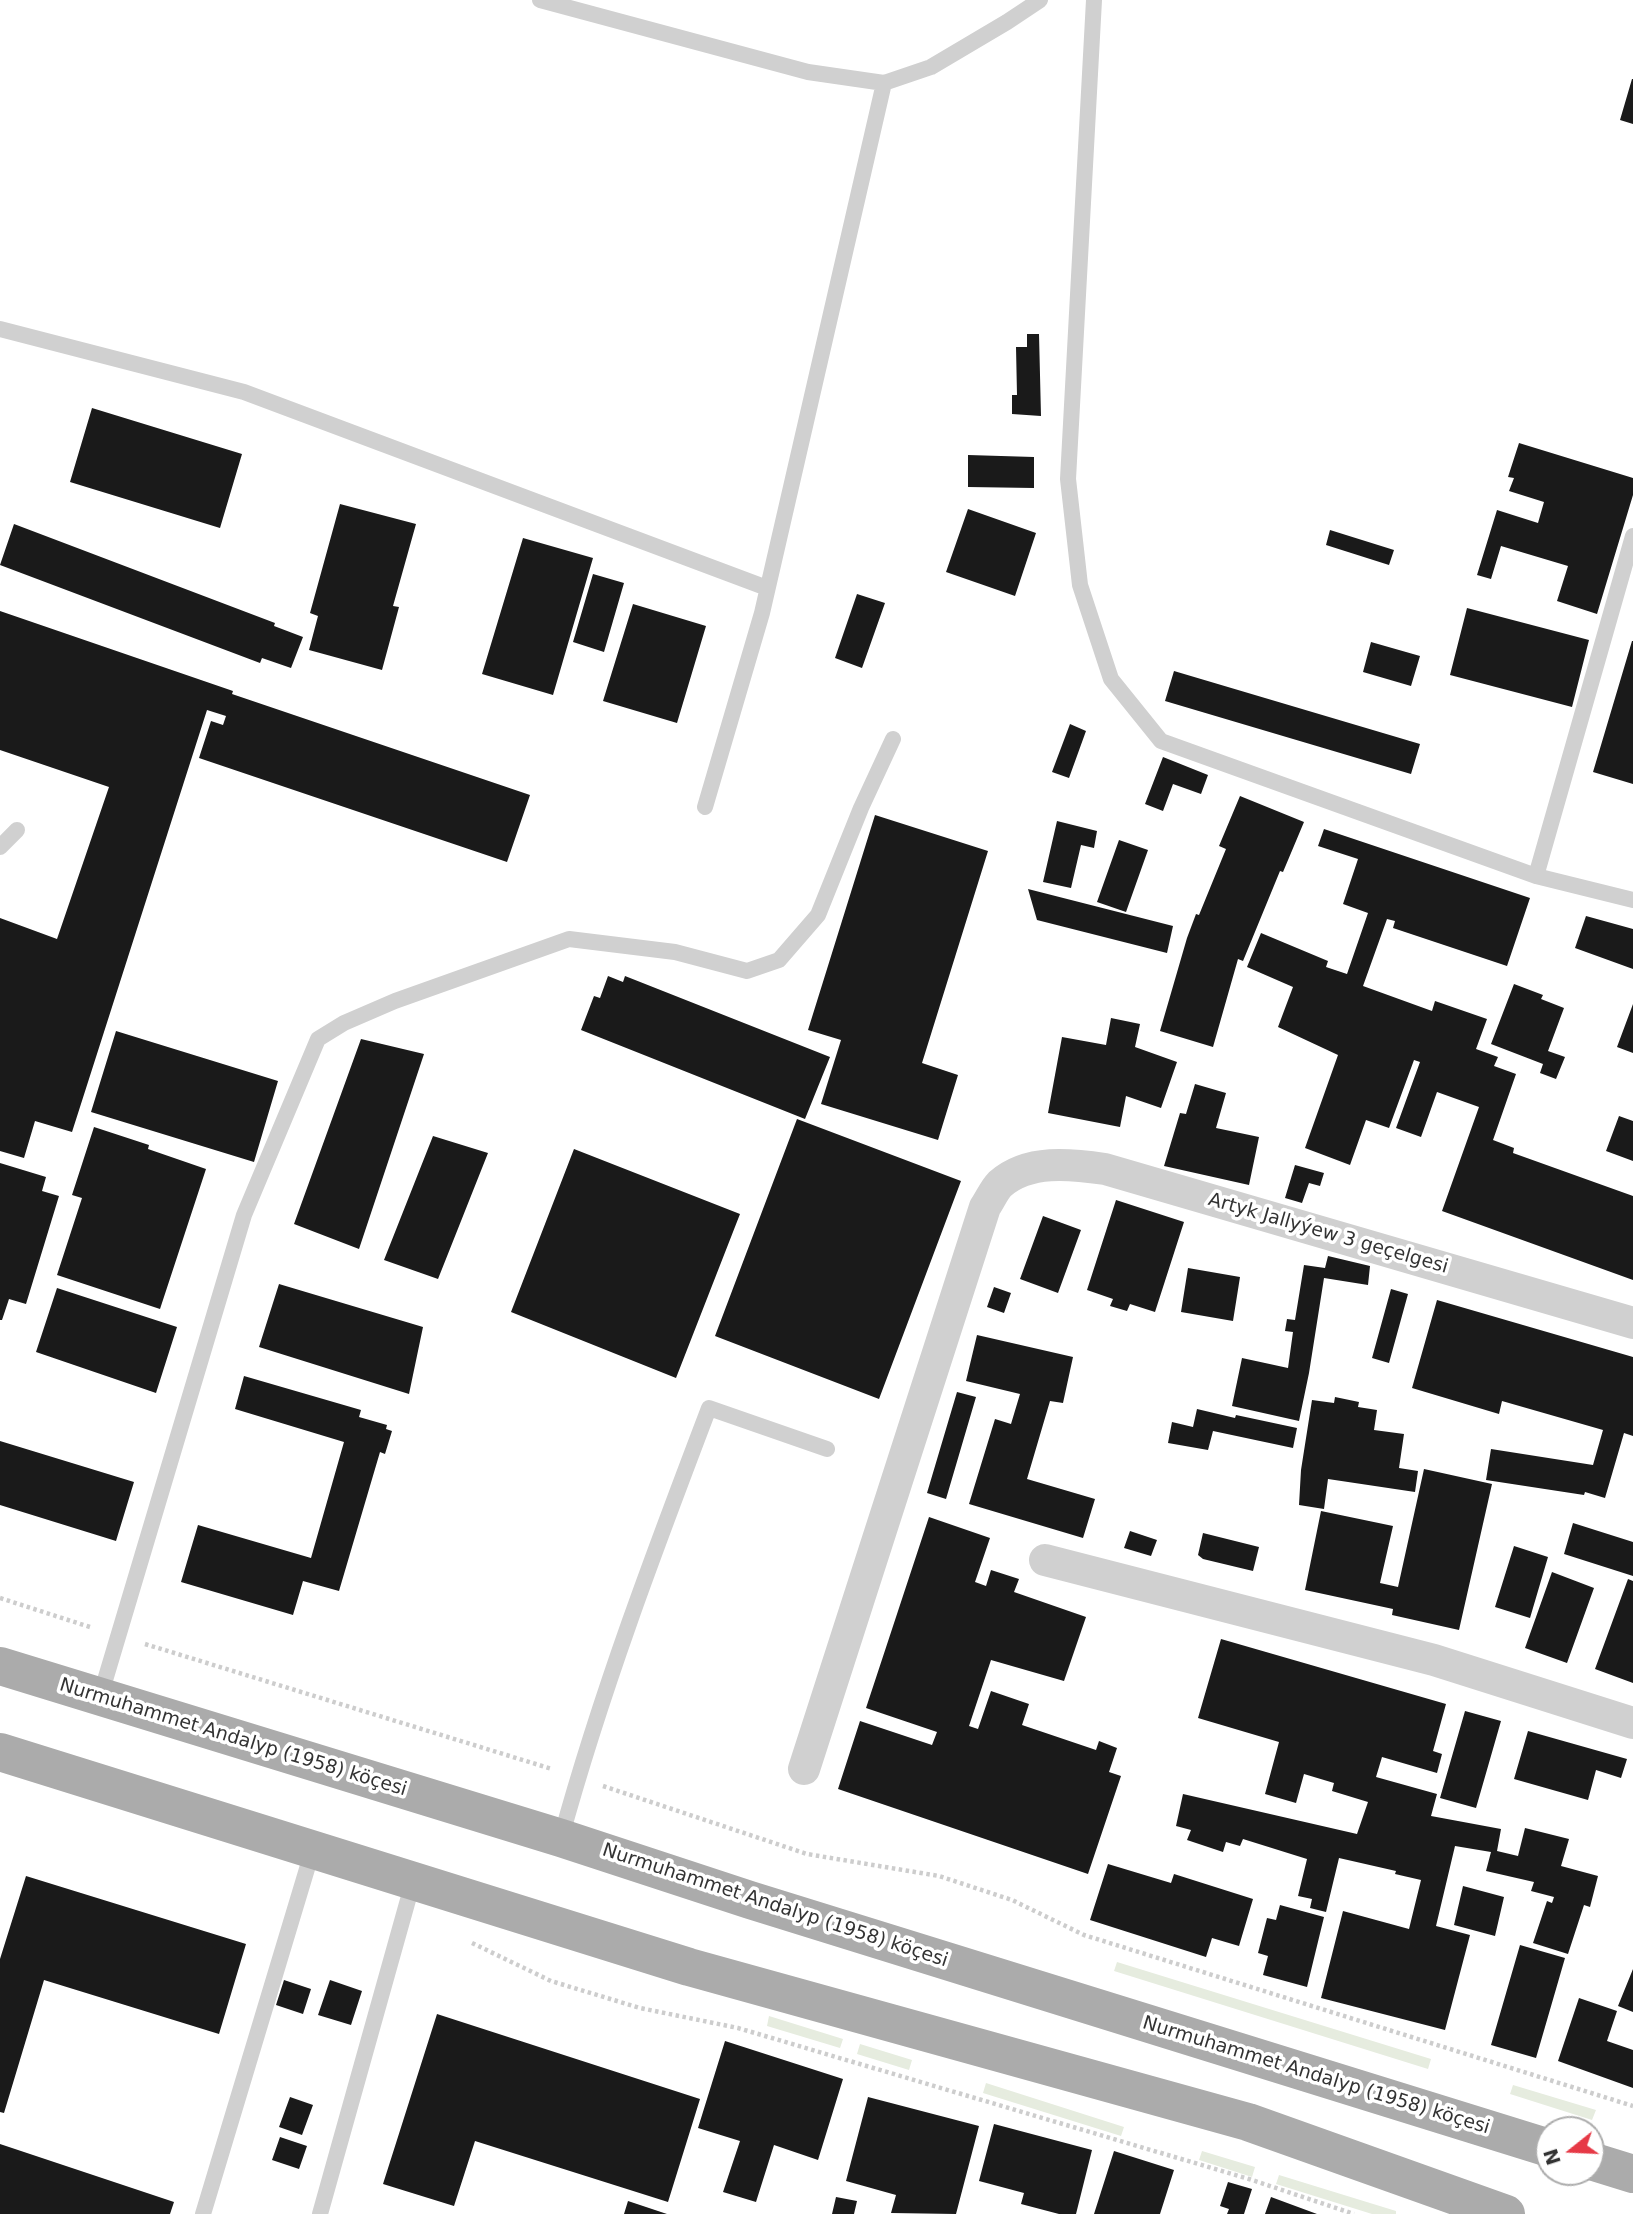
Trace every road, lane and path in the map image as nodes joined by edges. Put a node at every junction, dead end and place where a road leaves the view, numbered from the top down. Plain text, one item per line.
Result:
1 (540, 0) edge
2 (1040, 0) edge
3 (1094, 0) edge
4 (884, 83) junction
5 (0, 329) edge
6 (1633, 536) edge
7 (767, 588) junction
8 (893, 740) dead end
9 (705, 807) dead end
10 (17, 830) dead end
11 (0, 847) edge
12 (1536, 876) junction
13 (1633, 900) edge
14 (1633, 1323) edge
15 (827, 1449) dead end
16 (1045, 1560) dead end
17 (0, 1598) edge
18 (119, 1636) junction
19 (0, 1666) edge
20 (100, 1697) junction
21 (1633, 1723) edge
22 (0, 1752) edge
23 (804, 1769) dead end
24 (578, 1777) junction
25 (561, 1838) junction
26 (313, 1849) junction
27 (413, 1882) junction
28 (1633, 2106) edge
29 (1535, 2144) edge
30 (1605, 2165) edge
31 (1633, 2174) edge
32 (203, 2214) edge
33 (320, 2214) edge
34 (1506, 2214) edge

1 - 4 lane
2 - 4 lane
3 - 12 lane
4 - 7 lane
5 - 7 lane
6 - 12 lane
7 - 9 lane
8 - 18 lane
10 - 11 lane
12 - 13 lane
14 - 23 street, Artyk Jallyýew 3 geçelgesi
15 - 24 lane
16 - 21 street
17 - 18 path
18 - 20 lane
18 - 24 path
19 - 20 main road, Nurmuhammet Andalyp (1958) köçesi
20 - 25 main road, Nurmuhammet Andalyp (1958) köçesi
22 - 26 main road
24 - 25 lane
24 - 28 path
25 - 29 main road, Nurmuhammet Andalyp (1958) köçesi
26 - 27 main road
26 - 32 lane
27 - 33 lane
27 - 34 main road
30 - 31 main road

